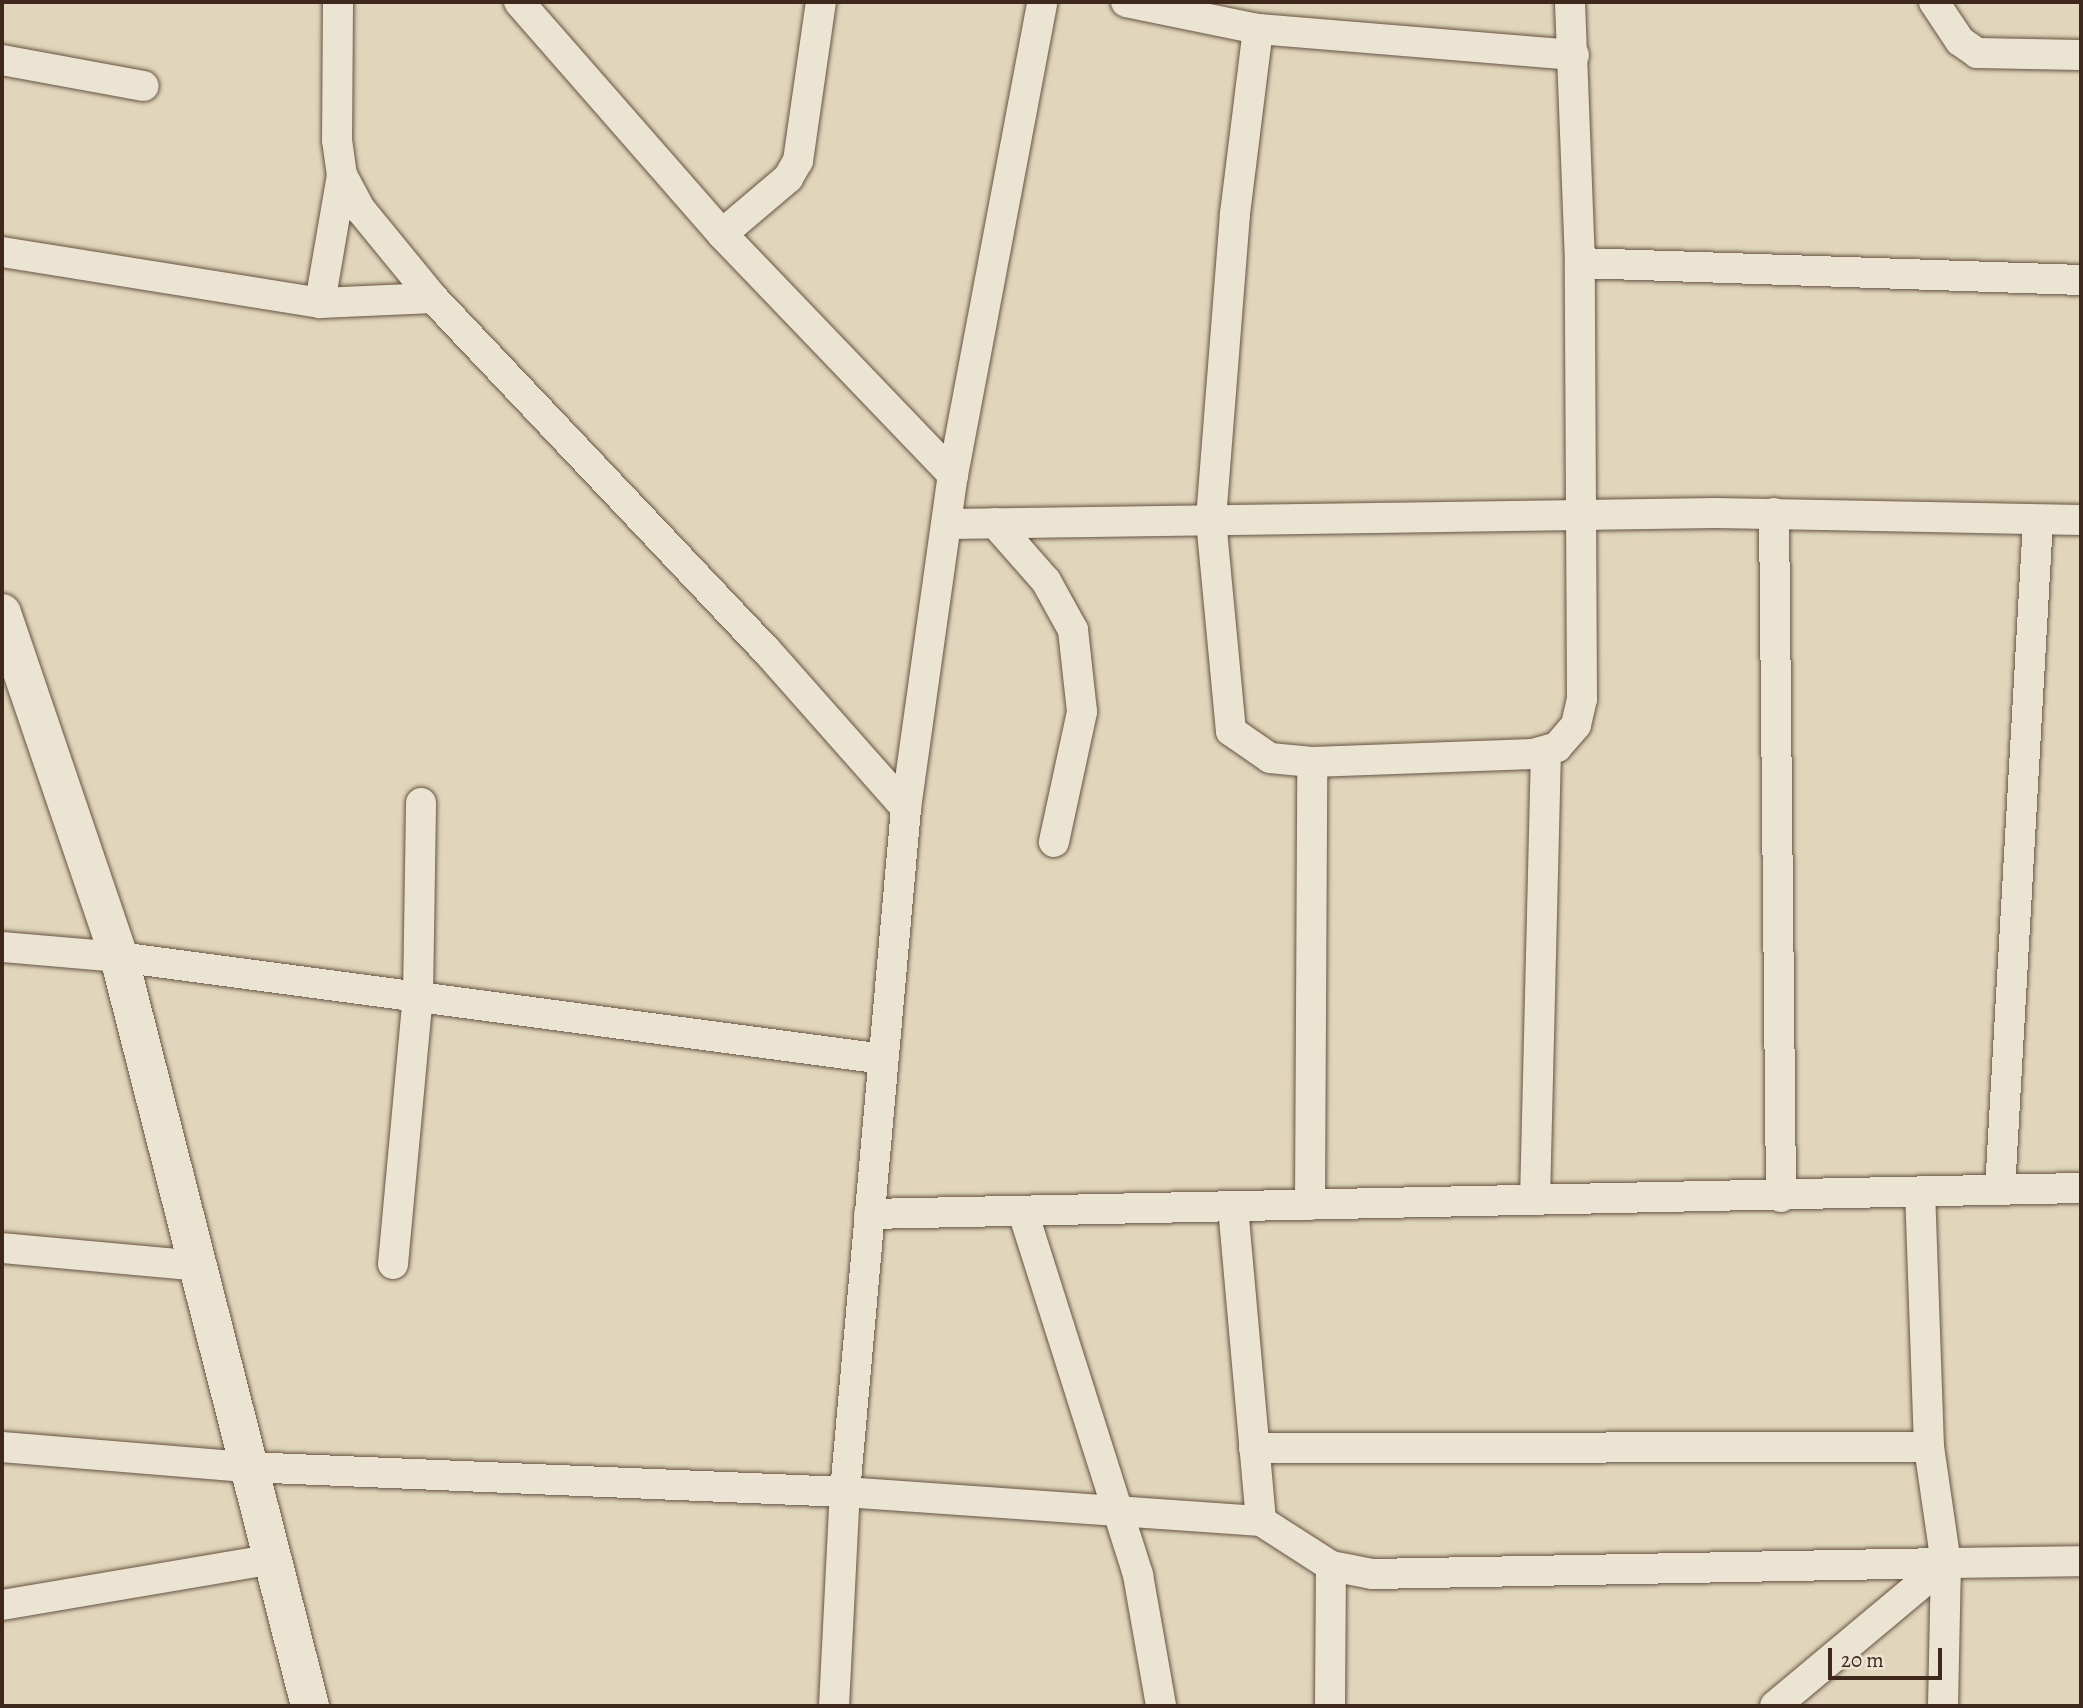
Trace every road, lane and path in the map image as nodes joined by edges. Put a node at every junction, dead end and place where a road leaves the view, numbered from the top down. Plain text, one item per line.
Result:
1 (338, 2) edge
2 (519, 2) edge
3 (821, 2) edge
4 (1042, 2) edge
5 (1126, 2) edge
6 (1570, 2) edge
7 (1934, 2) edge
8 (1258, 29) junction
9 (1574, 55) junction
10 (2081, 55) edge
11 (2, 60) edge
12 (144, 86) dead end
13 (342, 175) junction
14 (722, 234) junction
15 (2, 252) edge
16 (1580, 264) junction
17 (2081, 280) edge
18 (433, 298) junction
19 (320, 303) junction
20 (953, 475) junction
21 (1774, 513) junction
22 (1578, 515) junction
23 (1211, 520) junction
24 (2081, 520) edge
25 (2038, 521) junction
26 (995, 523) junction
27 (949, 524) junction
28 (2, 613) edge
29 (1546, 752) junction
30 (1312, 762) junction
31 (421, 803) dead end
32 (906, 808) junction
33 (1054, 842) dead end
34 (2, 947) edge
35 (119, 957) junction
36 (418, 997) junction
37 (883, 1059) junction
38 (2081, 1188) edge
39 (2000, 1190) junction
40 (1920, 1192) junction
41 (1781, 1197) junction
42 (1535, 1200) junction
43 (1310, 1205) junction
44 (1233, 1207) junction
45 (1023, 1212) junction
46 (869, 1214) junction
47 (2, 1248) edge
48 (393, 1264) dead end
49 (200, 1266) junction
50 (2, 1447) edge
51 (1929, 1447) junction
52 (1254, 1448) junction
53 (246, 1467) junction
54 (845, 1492) junction
55 (1113, 1509) junction
56 (1261, 1521) junction
57 (270, 1560) junction
58 (2081, 1561) edge
59 (1946, 1563) junction
60 (1331, 1566) junction
61 (2, 1605) edge
62 (310, 1706) edge
63 (834, 1706) edge
64 (1161, 1706) edge
65 (1330, 1706) edge
66 (1775, 1706) edge
67 (1942, 1706) edge

1 - 13 street
2 - 14 street
3 - 14 street
4 - 20 street
5 - 8 street
6 - 9 street
7 - 10 street
8 - 9 street
8 - 23 street
9 - 16 street
11 - 12 street
13 - 18 street
13 - 19 street
14 - 20 street
15 - 19 street
16 - 17 street
16 - 22 street
18 - 19 street
18 - 32 street
20 - 27 street
21 - 22 street
21 - 25 street
21 - 41 street
22 - 23 street
22 - 29 street
23 - 26 street
23 - 30 street
24 - 25 street
25 - 39 street
26 - 27 street
26 - 33 street
27 - 32 street
28 - 35 street
29 - 30 street
29 - 42 street
30 - 43 street
31 - 36 street
32 - 37 street
34 - 35 street
35 - 36 street
35 - 49 street
36 - 37 street
36 - 48 street
37 - 46 street
38 - 39 street
39 - 40 street
40 - 41 street
40 - 51 street
41 - 42 street
42 - 43 street
43 - 44 street
44 - 45 street
44 - 52 street
45 - 46 street
45 - 55 street
46 - 54 street
47 - 49 street
49 - 53 street
50 - 53 street
51 - 52 street
51 - 59 street
52 - 56 street
53 - 54 street
53 - 57 street
54 - 55 street
54 - 63 street
55 - 56 street
55 - 64 street
56 - 60 street
57 - 61 street
57 - 62 street
58 - 59 street
59 - 60 street
59 - 66 street
59 - 67 street
60 - 65 street

